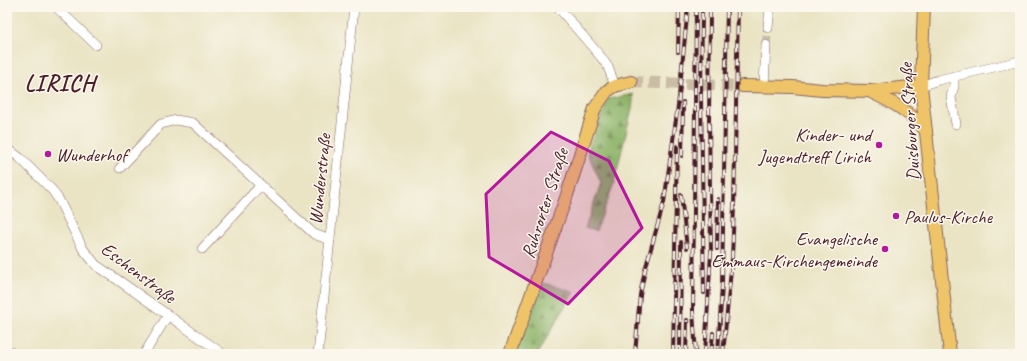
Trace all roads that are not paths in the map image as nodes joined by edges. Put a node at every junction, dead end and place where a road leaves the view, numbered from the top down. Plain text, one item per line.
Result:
1 (56, 7) edge
2 (354, 7) edge
3 (770, 7) edge
4 (924, 7) edge
5 (561, 8) edge
6 (768, 28) tunnel mouth
7 (96, 45) dead end
8 (766, 45) tunnel mouth
9 (1020, 61) edge
10 (954, 76) junction
11 (631, 82) tunnel mouth
12 (615, 86) junction
13 (742, 86) tunnel mouth
14 (764, 86) junction
15 (921, 86) junction
16 (870, 91) junction
17 (956, 124) dead end
18 (926, 130) junction
19 (7, 148) edge
20 (120, 168) dead end
21 (261, 185) junction
22 (330, 240) junction
23 (202, 249) dead end
24 (168, 315) junction
25 (7, 350) edge
26 (13, 354) edge
27 (144, 354) edge
28 (223, 354) edge
29 (318, 354) edge
30 (510, 354) edge
31 (950, 354) edge

1 - 7 street
2 - 22 street, Wunderstraße
3 - 6 street
4 - 15 main road, Duisburger Straße
5 - 12 street
8 - 14 street
9 - 10 street
10 - 15 street
10 - 17 street
11 - 12 main road, Ruhrorter Straße
12 - 30 main road, Ruhrorter Straße
13 - 14 main road
14 - 16 main road
15 - 16 main road
15 - 18 main road, Duisburger Straße
16 - 18 main road
18 - 31 main road, Duisburger Straße
19 - 24 street, Eschenstraße
20 - 21 street
21 - 22 street
21 - 23 street
22 - 29 street, Wunderstraße
24 - 27 street
24 - 28 street, Eschenstraße
25 - 26 street

